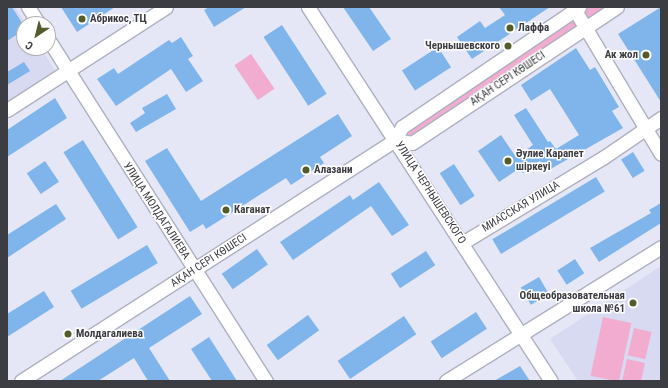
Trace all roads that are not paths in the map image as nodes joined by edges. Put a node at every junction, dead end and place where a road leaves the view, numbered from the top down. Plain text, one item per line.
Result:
1 (28, 7) edge
2 (166, 7) edge
3 (308, 7) edge
4 (618, 7) edge
5 (576, 8) edge
6 (34, 16) edge
7 (586, 27) junction
8 (56, 52) edge
9 (68, 72) junction
10 (7, 110) edge
11 (661, 118) edge
12 (646, 128) junction
13 (396, 140) junction
14 (661, 154) edge
15 (462, 243) junction
16 (661, 247) edge
17 (194, 271) junction
18 (520, 333) junction
19 (21, 381) edge
20 (266, 381) edge
21 (446, 381) edge
22 (551, 381) edge

1 - 6 street
2 - 9 street
3 - 13 street, УЛИЦА ЧЕРНЫШЕВСКОГО
4 - 7 street, АҚАН СЕРІ КӨШЕСІ
5 - 7 street
5 - 13 street, АҚАН СЕРІ КӨШЕСІ
7 - 12 street
7 - 13 street, АҚАН СЕРІ КӨШЕСІ
8 - 9 street, УЛИЦА МОЛДАГАЛИЕВА
9 - 10 street
9 - 17 street, УЛИЦА МОЛДАГАЛИЕВА
11 - 12 street, МИАССКАЯ УЛИЦА
12 - 14 street
12 - 15 street, МИАССКАЯ УЛИЦА
13 - 15 street, УЛИЦА ЧЕРНЫШЕВСКОГО
13 - 17 street, АҚАН СЕРІ КӨШЕСІ
15 - 18 street, УЛИЦА ЧЕРНЫШЕВСКОГО
16 - 18 street
17 - 19 street, АҚАН СЕРІ КӨШЕСІ
17 - 20 street, УЛИЦА МОЛДАГАЛИЕВА
18 - 21 street
18 - 22 street, УЛИЦА ЧЕРНЫШЕВСКОГО

